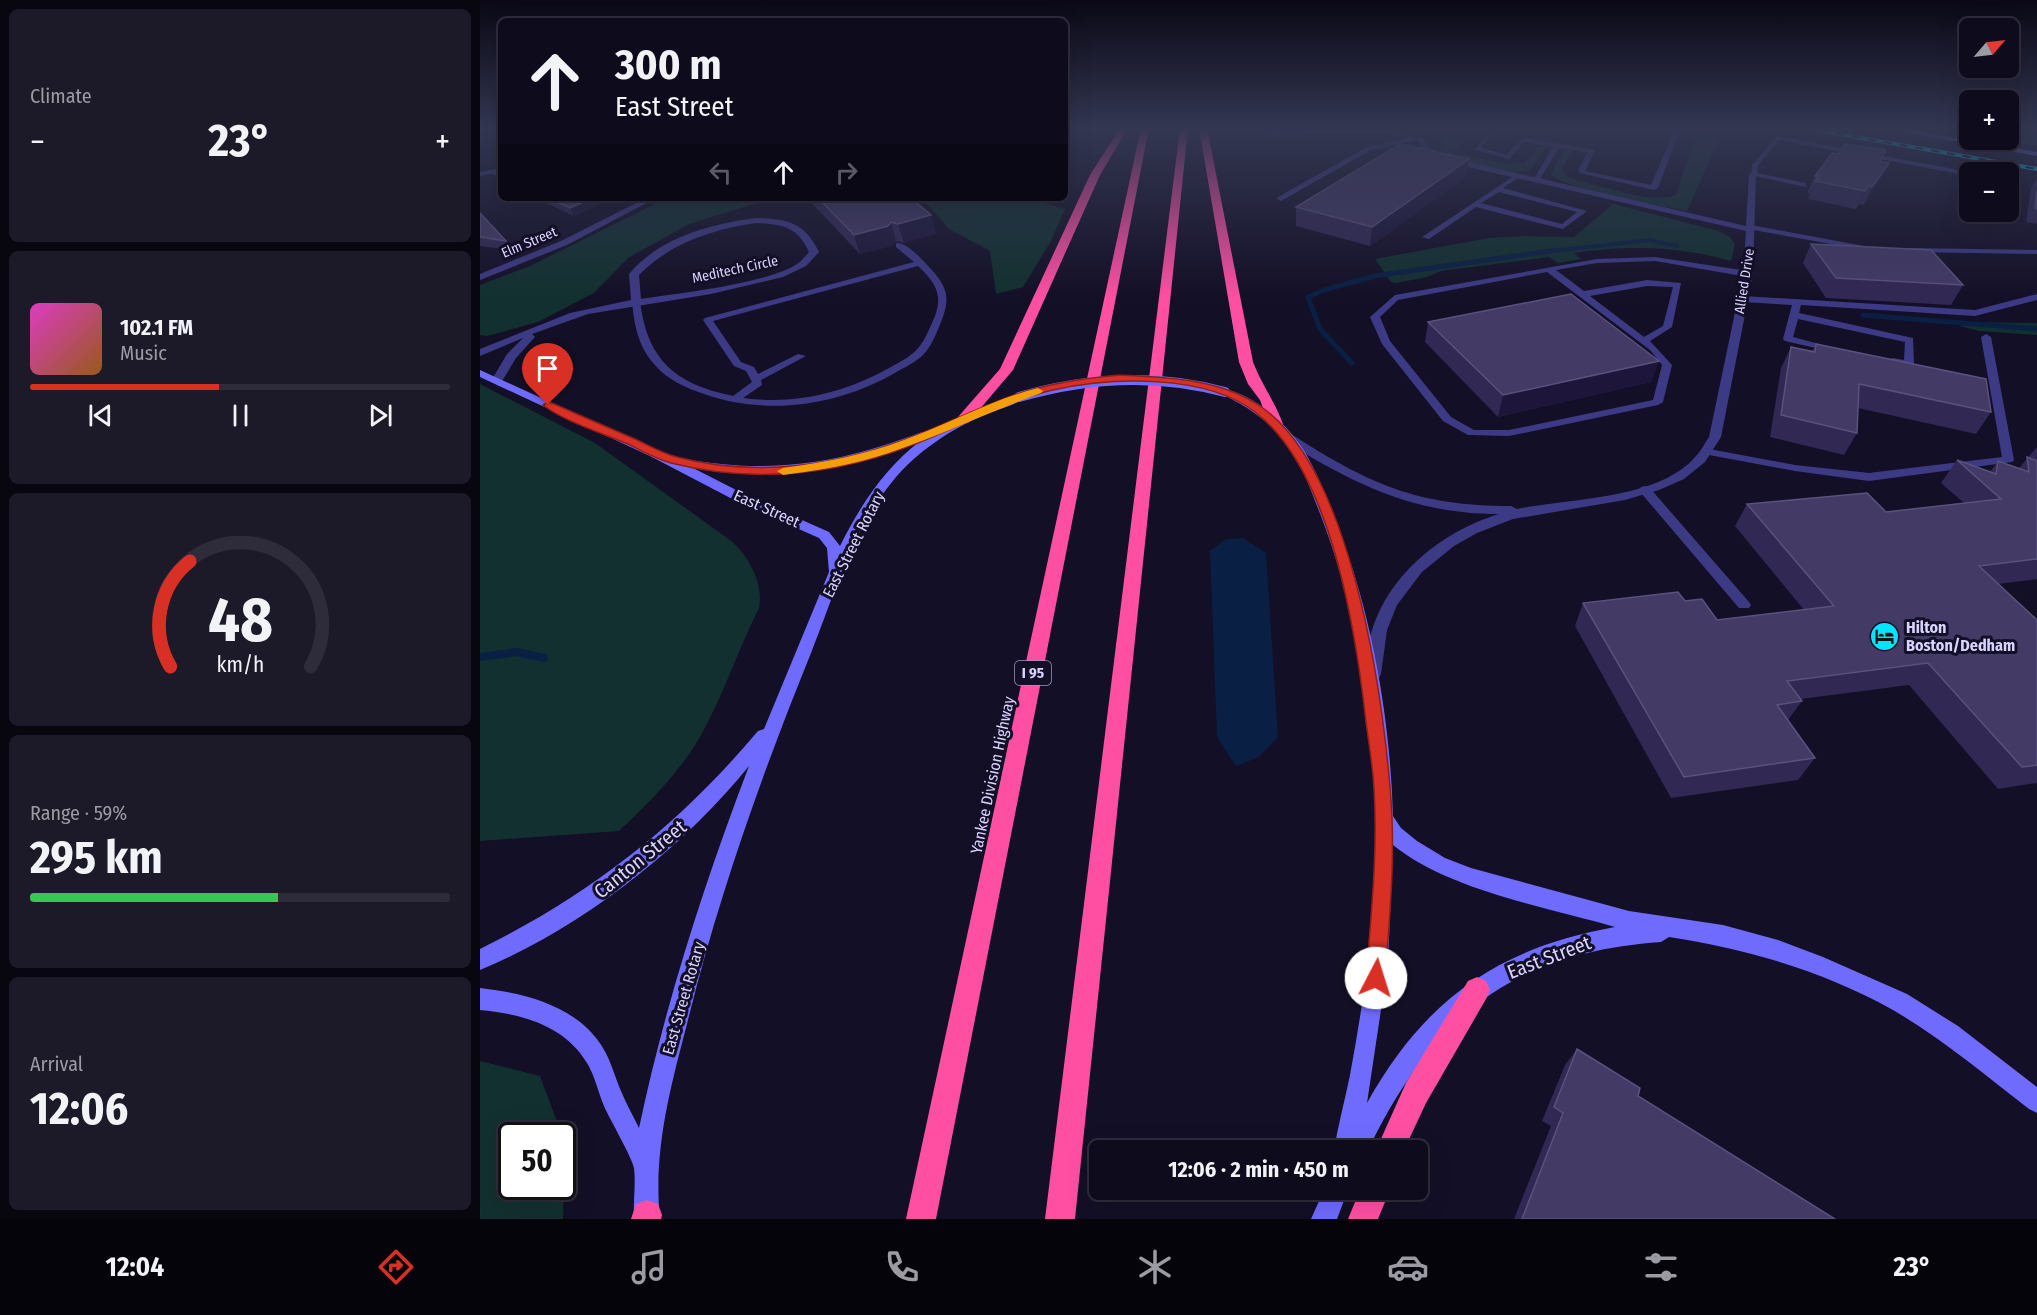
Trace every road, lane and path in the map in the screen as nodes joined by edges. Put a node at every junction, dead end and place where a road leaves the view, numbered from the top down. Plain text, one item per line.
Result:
1 (1090, 185) edge
2 (1133, 185) edge
3 (1178, 185) edge
4 (1213, 185) edge
5 (1305, 185) edge
6 (1503, 185) edge
7 (1556, 185) edge
8 (1640, 185) edge
9 (1655, 185) edge
10 (1753, 185) edge
11 (1497, 189) junction
12 (1281, 199) dead end
13 (646, 201) edge
14 (1475, 204) junction
15 (1751, 230) junction
16 (1426, 237) dead end
17 (899, 245) edge
18 (1875, 249) edge
19 (1906, 250) edge
20 (2037, 252) edge
21 (921, 263) junction
22 (1550, 269) junction
23 (1748, 274) junction
24 (480, 277) edge
25 (1583, 294) junction
26 (2037, 297) edge
27 (1743, 299) junction
28 (636, 301) junction
29 (1797, 302) junction
30 (1794, 315) junction
31 (550, 324) junction
32 (1986, 338) dead end
33 (1644, 341) junction
34 (1843, 350) edge
35 (480, 353) edge
36 (801, 356) dead end
37 (1887, 359) edge
38 (480, 373) edge
39 (756, 380) junction
40 (496, 381) junction
41 (735, 399) junction
42 (957, 423) junction
43 (1276, 424) junction
44 (1287, 436) junction
45 (1709, 452) junction
46 (656, 454) junction
47 (1645, 490) junction
48 (1532, 510) junction
49 (828, 591) junction
50 (1744, 605) dead end
51 (1372, 704) junction
52 (773, 724) junction
53 (1384, 817) junction
54 (1684, 930) junction
55 (480, 960) edge
56 (1478, 990) junction
57 (480, 999) edge
58 (2037, 1101) edge
59 (1348, 1140) edge
60 (1362, 1140) edge
61 (1395, 1140) edge
62 (647, 1168) junction
63 (1371, 1200) edge
64 (647, 1218) edge
65 (921, 1219) edge
66 (1060, 1219) edge
67 (1363, 1219) edge

1 - 42 highway
2 - 65 highway, Yankee Division Highway / I 95
3 - 66 highway
4 - 43 highway
5 - 12 lane
6 - 11 lane
7 - 15 street, Allied Drive
8 - 9 lane
10 - 15 street
11 - 14 lane
11 - 14 lane
13 - 24 street, Elm Street
14 - 16 lane
15 - 18 lane
15 - 23 street, Allied Drive
17 - 21 lane, Meditech Circle
19 - 20 lane
21 - 39 lane
21 - 41 lane, Meditech Circle
22 - 23 lane
22 - 25 lane
22 - 33 lane
23 - 27 street, Allied Drive
25 - 33 lane
25 - 33 lane
26 - 29 lane
27 - 29 lane
27 - 45 street, Allied Drive
28 - 28 street, Meditech Circle
28 - 31 street, Meditech Circle
28 - 41 lane, Meditech Circle
29 - 30 lane
30 - 34 lane
30 - 37 lane
31 - 35 street, Meditech Circle
31 - 40 street, Meditech Circle
32 - 45 lane
36 - 39 lane
38 - 40 main road, East Street
39 - 41 lane
40 - 46 main road, East Street
42 - 43 main road, East Street Rotary, bridge
42 - 46 main road, East Street
42 - 49 main road, East Street Rotary
43 - 44 main road, East Street Rotary
44 - 48 street
44 - 51 main road, East Street Rotary
45 - 47 street
46 - 49 main road, East Street
47 - 48 street
47 - 50 lane
48 - 51 street
49 - 52 main road, East Street Rotary
51 - 53 main road, East Street Rotary
52 - 55 main road, Canton Street
52 - 62 main road, East Street Rotary
53 - 54 main road, East Street
53 - 59 main road, East Street Rotary
54 - 56 main road, East Street
54 - 58 main road, East Street
56 - 60 main road, East Street
56 - 61 highway
57 - 62 main road
62 - 64 main road, East Street Rotary
63 - 67 highway

